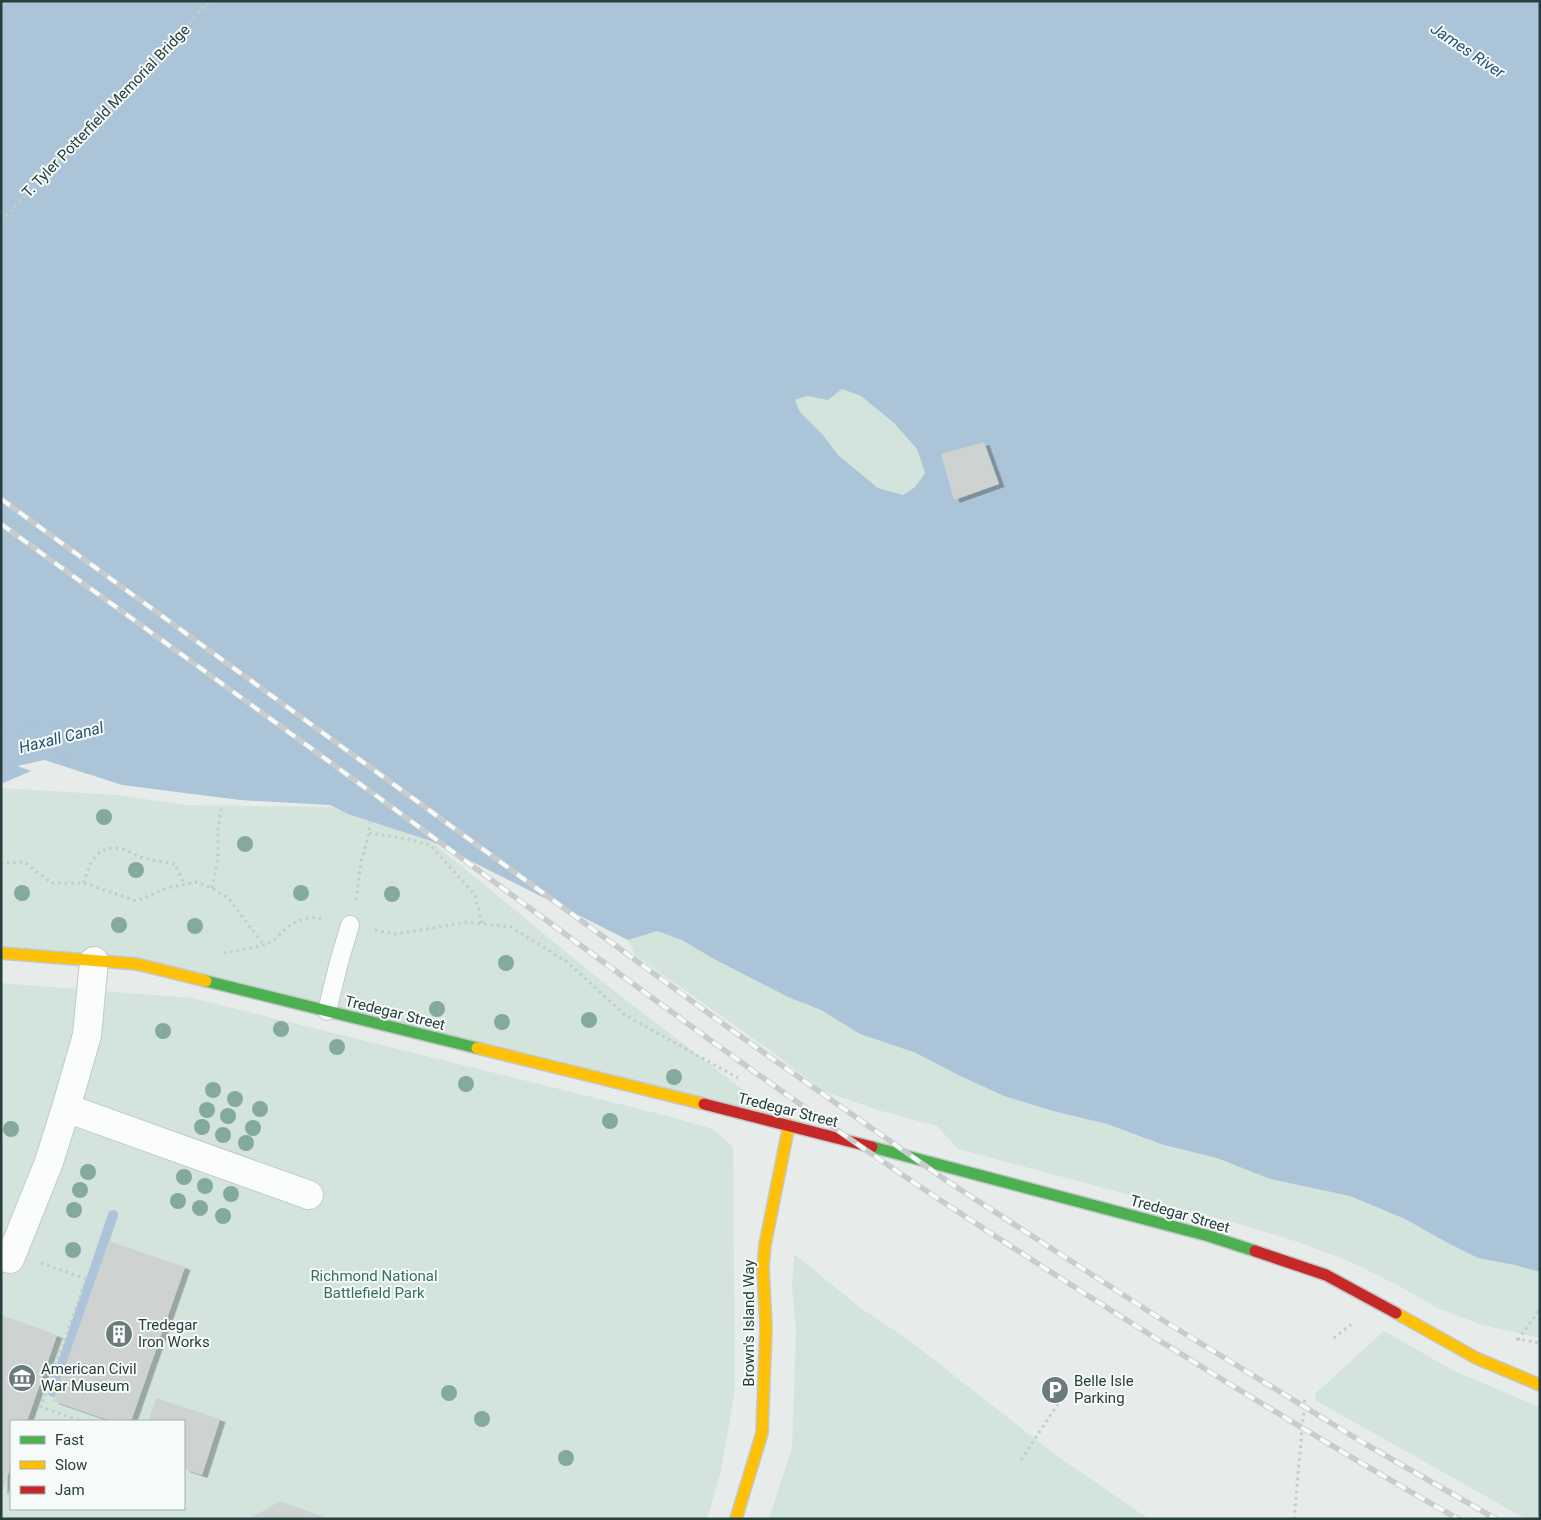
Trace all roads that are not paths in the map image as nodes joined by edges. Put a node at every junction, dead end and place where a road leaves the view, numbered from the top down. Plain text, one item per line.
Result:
1 (350, 925) road end
2 (1, 953) edge
3 (94, 961) junction
4 (327, 1011) junction
5 (66, 1108) junction
6 (789, 1125) junction
7 (308, 1195) dead end
8 (7, 1254) edge
9 (1540, 1385) edge
10 (736, 1519) edge

1 - 4 lane
2 - 3 street, Tredegar Street
3 - 4 street, Tredegar Street
3 - 5 street
4 - 6 street, Tredegar Street
5 - 7 street
5 - 8 street
6 - 9 street, Tredegar Street
6 - 10 street, Brown's Island Way

